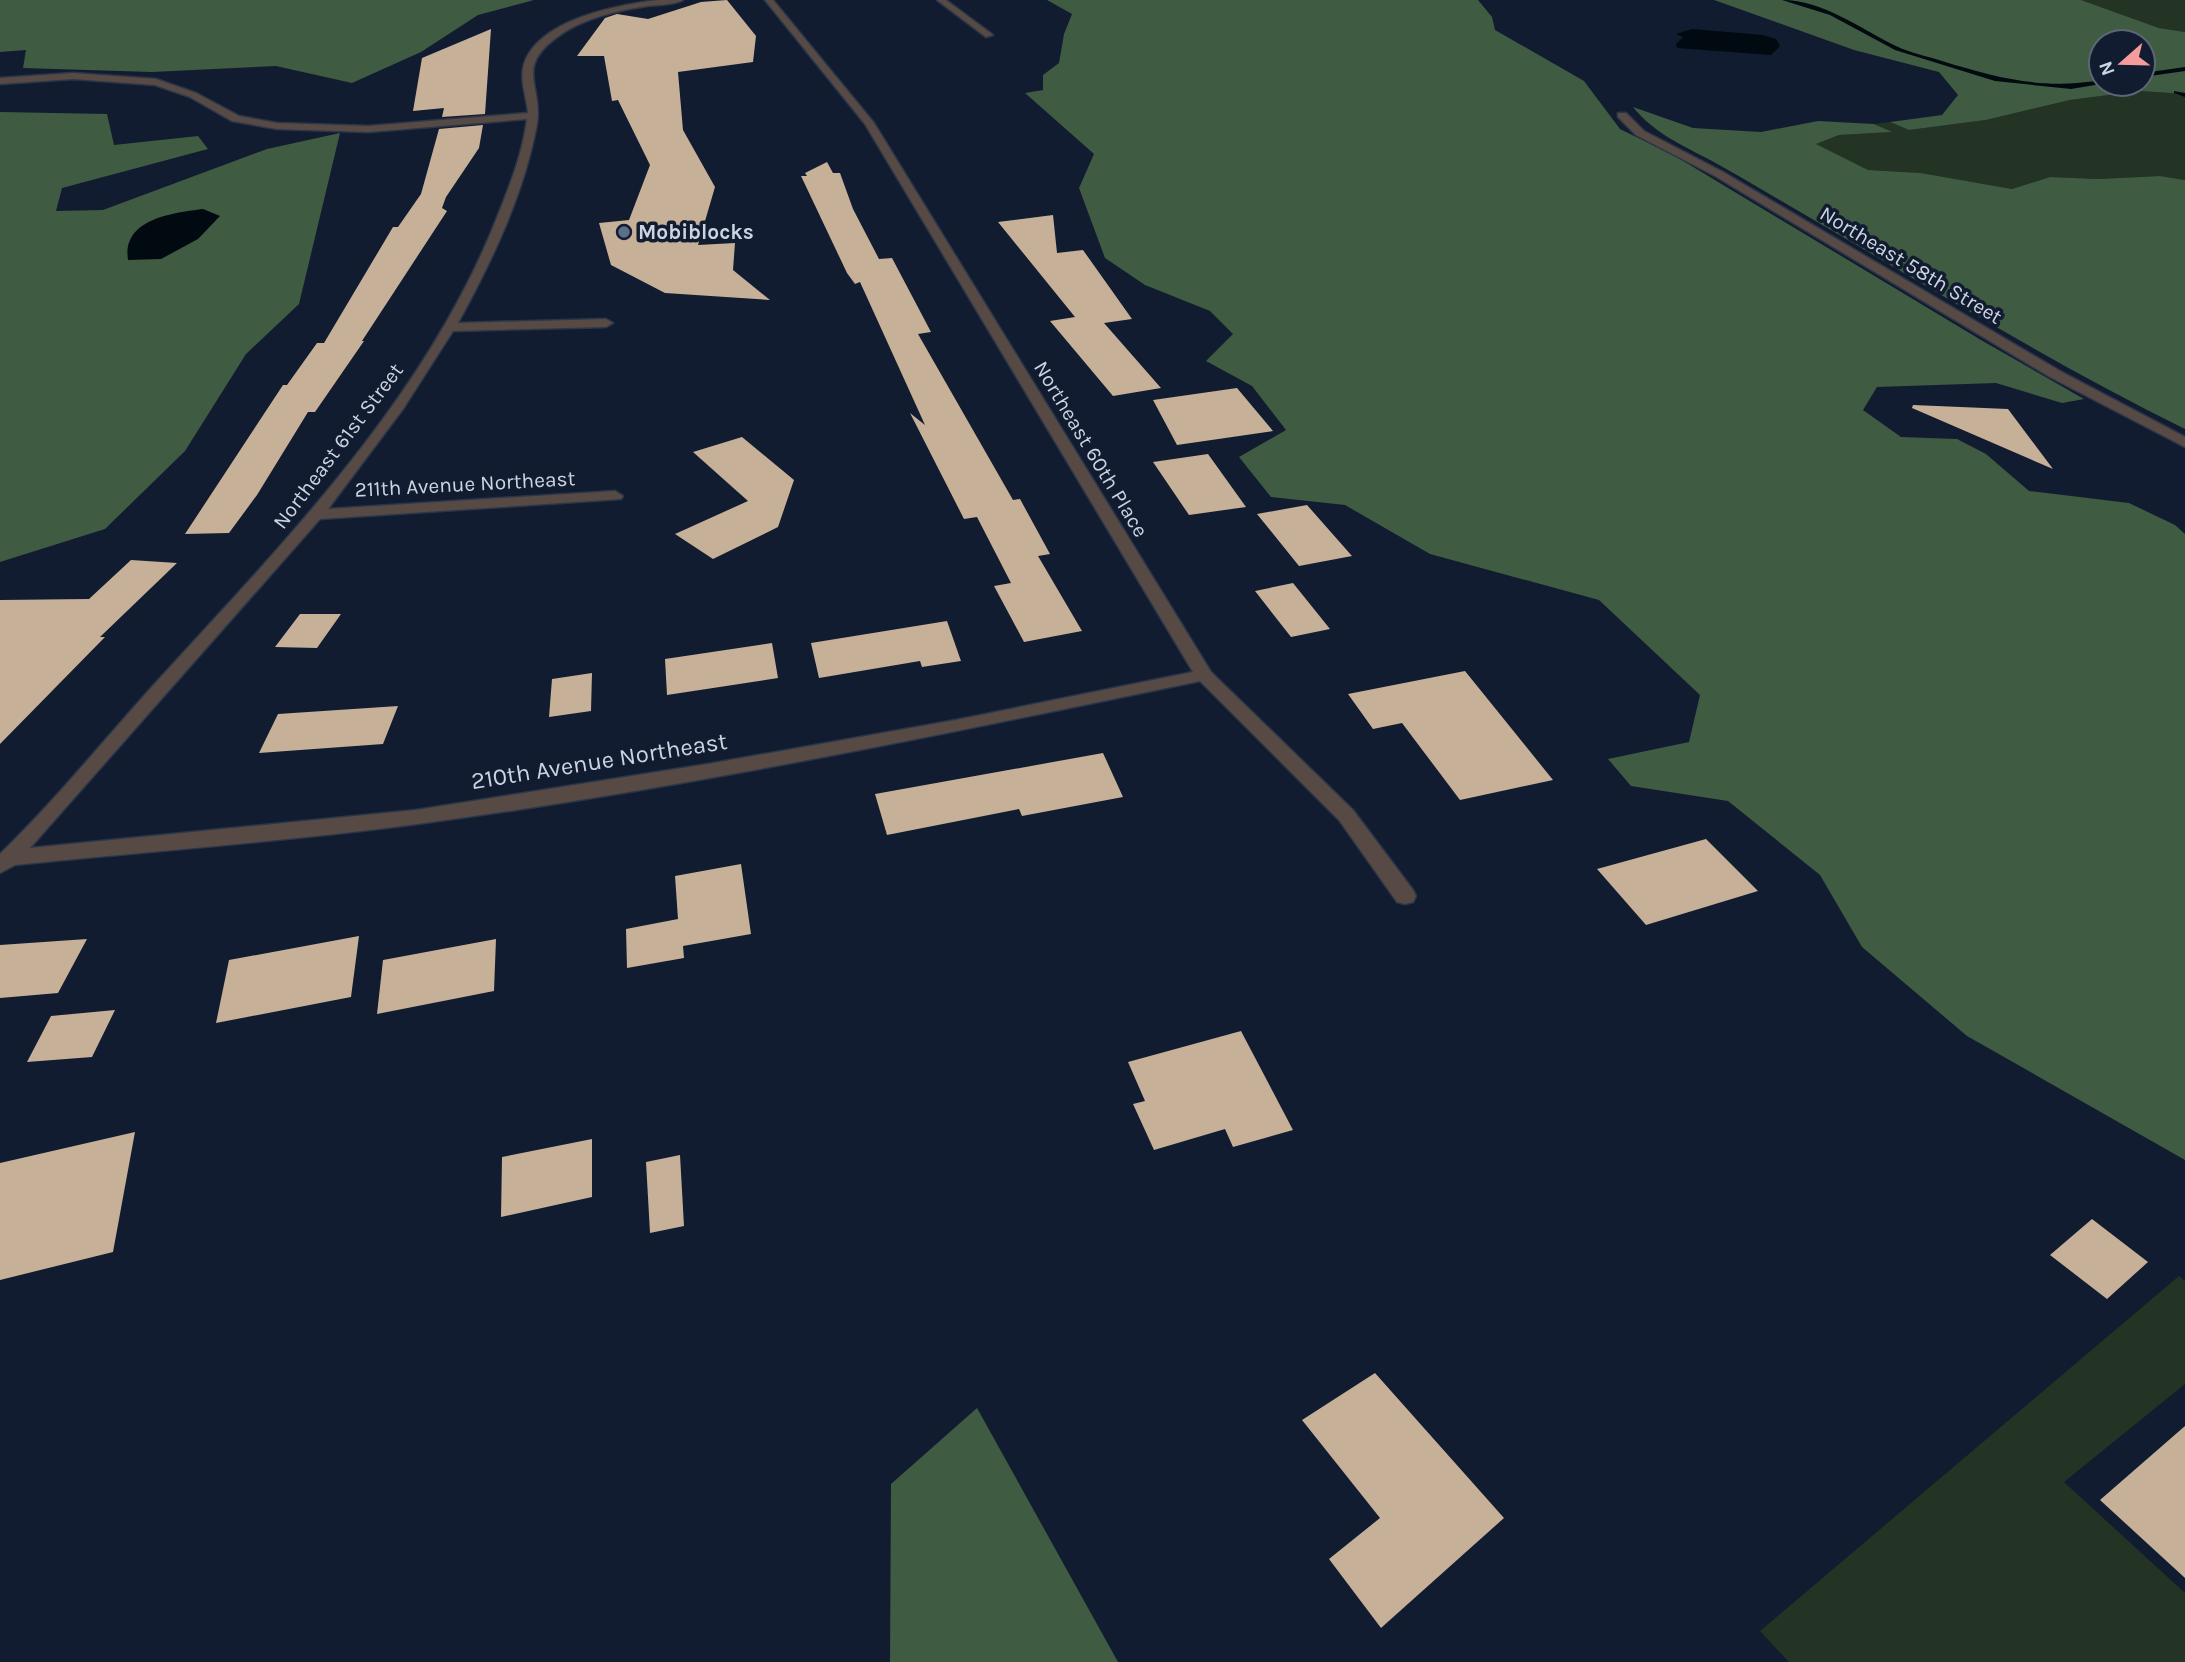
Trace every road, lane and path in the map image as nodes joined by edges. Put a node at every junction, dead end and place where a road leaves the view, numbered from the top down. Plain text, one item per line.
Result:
1 (679, 0) edge
2 (769, 0) edge
3 (941, 0) edge
4 (989, 35) dead end
5 (0, 80) edge
6 (1622, 115) dead end
7 (533, 116) junction
8 (606, 323) dead end
9 (449, 327) junction
10 (2185, 443) edge
11 (615, 496) dead end
12 (318, 514) junction
13 (1204, 675) junction
14 (5, 861) edge
15 (1405, 896) dead end

1 - 7 street, Northeast 61st Street
2 - 13 street, Northeast 60th Place
3 - 4 street
5 - 7 street
6 - 10 street, Northeast 58th Street
7 - 9 street, Northeast 61st Street
8 - 9 street
9 - 12 street, Northeast 61st Street
11 - 12 street, 211th Avenue Northeast
12 - 14 street, Northeast 61st Street
13 - 14 street, 210th Avenue Northeast
13 - 15 street, Northeast 60th Place

